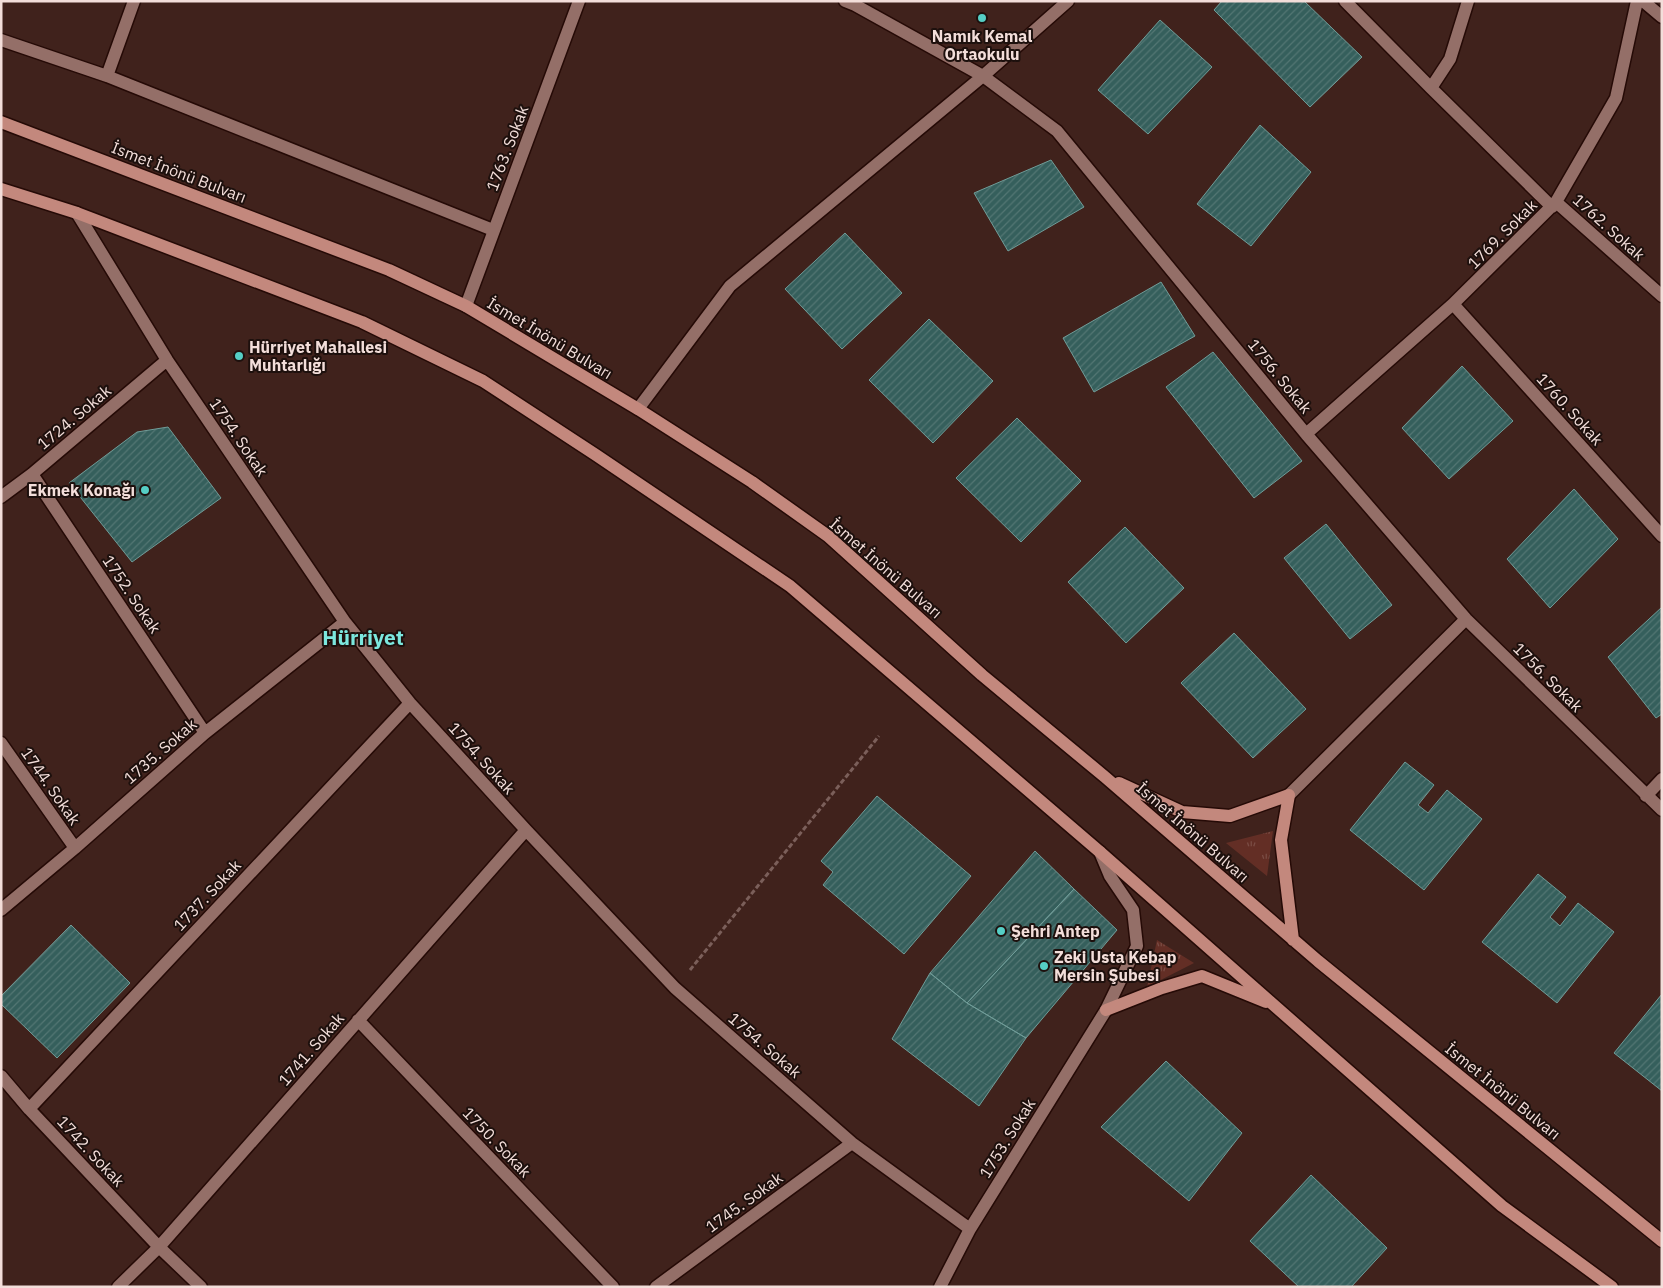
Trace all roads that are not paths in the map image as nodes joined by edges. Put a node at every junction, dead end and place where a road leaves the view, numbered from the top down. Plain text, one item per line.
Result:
1 (134, 1) edge
2 (579, 1) edge
3 (845, 1) edge
4 (1068, 1) edge
5 (1345, 1) edge
6 (1468, 1) edge
7 (1637, 1) edge
8 (1643, 1) edge
9 (1662, 17) edge
10 (1, 40) edge
11 (107, 76) junction
12 (983, 76) junction
13 (1431, 88) junction
14 (1, 122) edge
15 (1, 189) edge
16 (1554, 204) junction
17 (77, 213) junction
18 (493, 230) junction
19 (1662, 296) edge
20 (1454, 304) junction
21 (466, 306) junction
22 (167, 360) junction
23 (638, 409) junction
24 (1306, 434) junction
25 (32, 474) junction
26 (1, 497) edge
27 (1662, 536) edge
28 (1466, 619) junction
29 (346, 622) junction
30 (410, 703) junction
31 (205, 733) junction
32 (1, 743) edge
33 (1105, 777) junction
34 (1662, 779) edge
35 (1289, 795) junction
36 (1646, 796) junction
37 (1662, 810) edge
38 (526, 830) junction
39 (74, 848) junction
40 (1100, 852) junction
41 (1, 910) edge
42 (1293, 940) junction
43 (1274, 1005) junction
44 (1106, 1010) junction
45 (358, 1020) junction
46 (1, 1076) edge
47 (29, 1109) junction
48 (852, 1143) junction
49 (1636, 1219) junction
50 (970, 1229) junction
51 (1662, 1230) edge
52 (1662, 1241) edge
53 (159, 1247) junction
54 (118, 1287) edge
55 (201, 1287) edge
56 (613, 1287) edge
57 (656, 1287) edge
58 (940, 1287) edge
59 (1612, 1287) edge

1 - 11 street
2 - 18 street, 1763. Sokak
3 - 12 street, 1756. Sokak
4 - 12 street
5 - 13 street, 1762. Sokak
6 - 13 street
7 - 16 street, 1769. Sokak
8 - 9 street
10 - 11 street
11 - 18 street
12 - 23 street
12 - 24 street, 1756. Sokak
13 - 16 street, 1762. Sokak
14 - 21 main road, İsmet İnönü Bulvarı
15 - 17 main road
16 - 19 street, 1762. Sokak
16 - 20 street, 1769. Sokak
17 - 22 street, 1754. Sokak
17 - 40 main road
18 - 21 street, 1763. Sokak
20 - 24 street, 1769. Sokak
20 - 27 street, 1760. Sokak
21 - 23 main road, İsmet İnönü Bulvarı
22 - 25 street, 1724. Sokak
22 - 29 street, 1754. Sokak
23 - 33 main road, İsmet İnönü Bulvarı
24 - 28 street, 1756. Sokak
25 - 26 street, 1724. Sokak
25 - 31 street, 1752. Sokak
28 - 35 street
28 - 36 street, 1756. Sokak
29 - 30 street, 1754. Sokak
29 - 31 street, 1735. Sokak
30 - 38 street, 1754. Sokak
30 - 47 street, 1737. Sokak
31 - 39 street, 1735. Sokak
32 - 39 street, 1744. Sokak
33 - 35 main road
33 - 42 main road, İsmet İnönü Bulvarı
34 - 36 street
35 - 42 main road
36 - 37 street, 1756. Sokak
38 - 45 street, 1741. Sokak
38 - 48 street, 1754. Sokak
39 - 41 street, 1735. Sokak
40 - 43 main road
40 - 44 street, 1753. Sokak
42 - 49 main road, İsmet İnönü Bulvarı
43 - 44 main road
43 - 59 main road
44 - 50 street, 1753. Sokak
45 - 53 street, 1741. Sokak
45 - 56 street, 1750. Sokak
46 - 47 street, 1742. Sokak
47 - 53 street, 1742. Sokak
48 - 50 street, 1754. Sokak
48 - 57 street, 1745. Sokak
49 - 51 main road
49 - 52 main road, İsmet İnönü Bulvarı
50 - 58 street, 1753. Sokak
53 - 54 street, 1741. Sokak
53 - 55 street, 1742. Sokak

